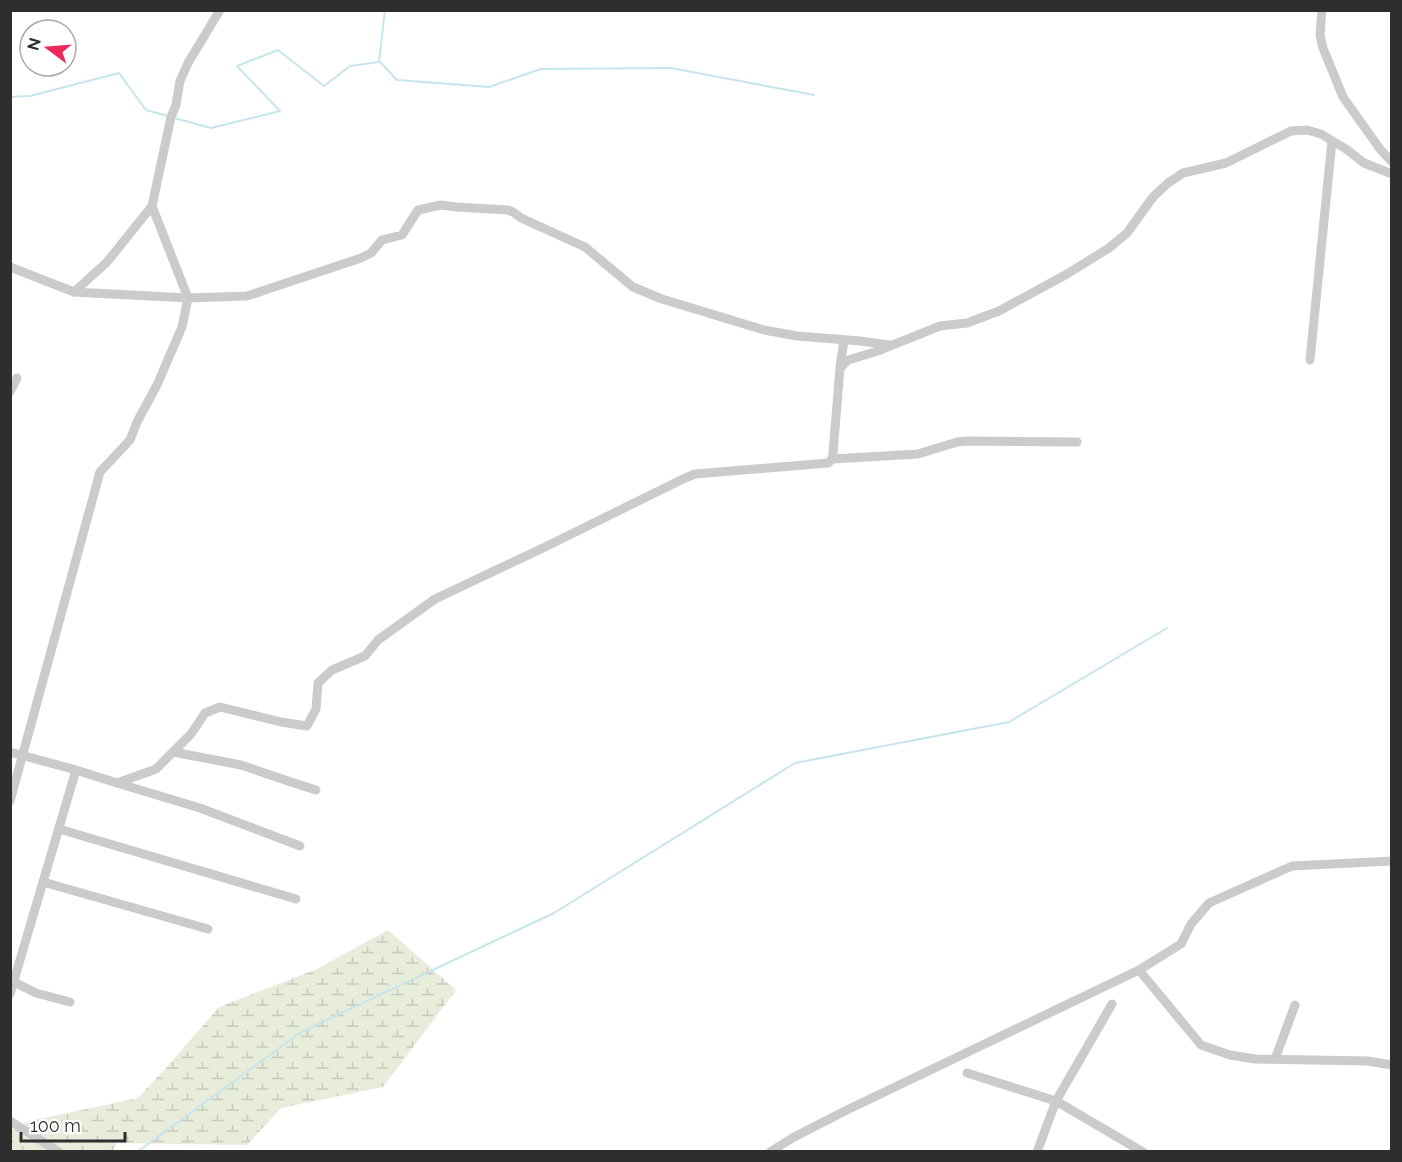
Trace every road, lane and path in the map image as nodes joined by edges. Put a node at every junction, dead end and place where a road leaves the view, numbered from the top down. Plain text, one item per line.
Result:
1 (220, 10) edge
2 (1322, 10) edge
3 (1332, 141) junction
4 (1392, 162) edge
5 (1392, 174) edge
6 (152, 206) junction
7 (10, 267) edge
8 (74, 292) junction
9 (188, 298) junction
10 (844, 340) junction
11 (892, 345) junction
12 (1310, 360) dead end
13 (840, 368) junction
14 (17, 378) dead end
15 (10, 392) edge
16 (1077, 442) dead end
17 (832, 459) junction
18 (10, 752) edge
19 (173, 752) junction
20 (24, 755) junction
21 (76, 770) junction
22 (117, 783) junction
23 (316, 790) dead end
24 (10, 801) edge
25 (59, 829) junction
26 (300, 846) dead end
27 (1392, 861) edge
28 (43, 882) junction
29 (296, 899) dead end
30 (208, 929) dead end
31 (1139, 970) junction
32 (14, 982) junction
33 (10, 994) edge
34 (70, 1002) dead end
35 (1112, 1004) dead end
36 (1295, 1005) dead end
37 (1275, 1059) junction
38 (1392, 1065) edge
39 (967, 1073) dead end
40 (1056, 1101) junction
41 (10, 1121) edge
42 (59, 1152) edge
43 (770, 1152) edge
44 (1037, 1152) edge
45 (1143, 1152) edge

1 - 6 street
2 - 4 street
3 - 5 street
3 - 11 street
3 - 12 street
6 - 8 street
6 - 9 street
7 - 8 street
8 - 9 street
9 - 10 street
9 - 20 street
10 - 11 street
10 - 13 street
11 - 13 street
13 - 17 street
14 - 15 street
16 - 17 street
17 - 19 street
18 - 20 street
19 - 22 street
19 - 23 street
20 - 21 street
20 - 24 street
21 - 22 street
21 - 25 street
22 - 26 street
25 - 28 street
25 - 29 street
27 - 31 street
28 - 30 street
28 - 32 street
31 - 37 street
31 - 43 street
32 - 33 street
32 - 34 street
35 - 40 street
36 - 37 street
37 - 38 street
39 - 40 street
40 - 44 street
40 - 45 street
41 - 42 street

